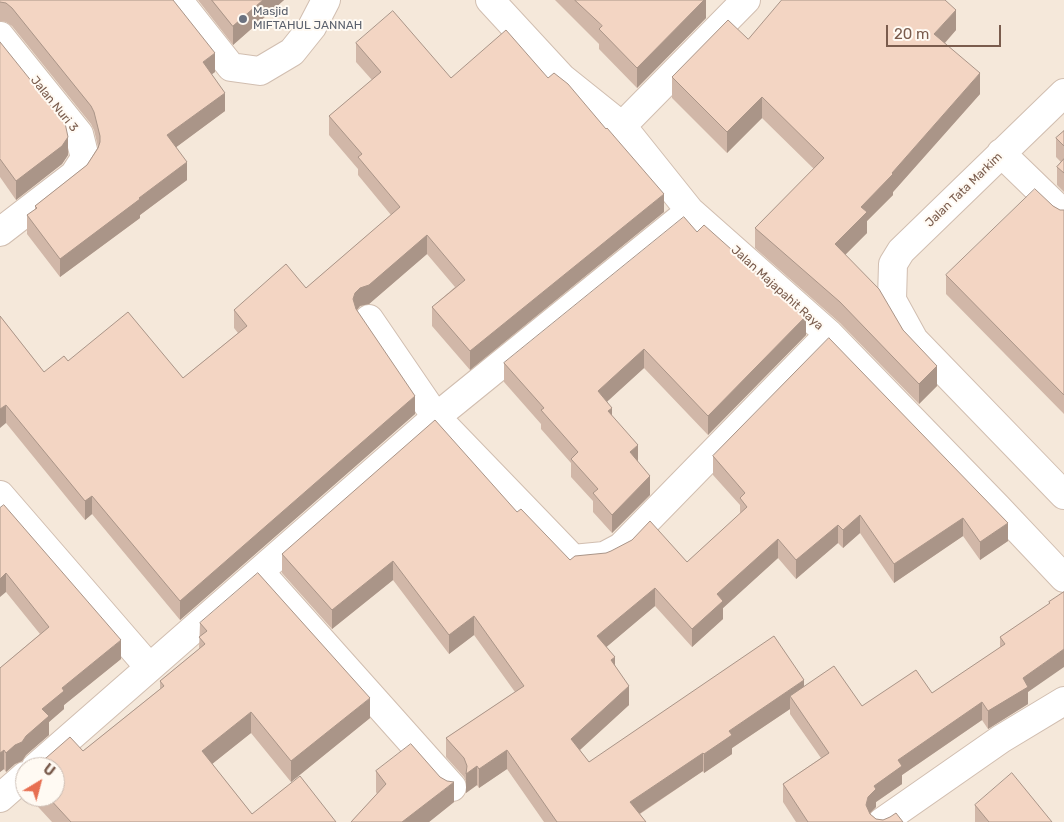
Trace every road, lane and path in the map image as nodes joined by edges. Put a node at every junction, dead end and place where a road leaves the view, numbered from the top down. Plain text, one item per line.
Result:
1 (178, 0) edge
2 (326, 0) edge
3 (490, 0) edge
4 (746, 0) edge
5 (0, 36) edge
6 (1064, 93) edge
7 (622, 126) junction
8 (1001, 153) junction
9 (690, 211) junction
10 (1064, 214) edge
11 (0, 232) edge
12 (369, 318) dead end
13 (829, 334) junction
14 (436, 417) junction
15 (0, 495) edge
16 (1064, 495) edge
17 (260, 572) junction
18 (1064, 578) edge
19 (149, 667) junction
20 (1064, 701) edge
21 (47, 757) edge
22 (15, 785) edge
23 (452, 786) edge
24 (0, 798) edge
25 (882, 822) edge

1 - 2 street
3 - 7 street, Jalan Majapahit Raya
4 - 7 street
5 - 11 street, Jalan Nuri 3
6 - 8 street, Jalan Tata Markim
7 - 9 street, Jalan Majapahit Raya
8 - 10 street
8 - 16 street, Jalan Tata Markim
9 - 13 street, Jalan Majapahit Raya
9 - 14 street
12 - 14 street
13 - 14 street
13 - 18 street, Jalan Majapahit Raya
14 - 17 street
15 - 19 street
17 - 19 street
17 - 23 street
19 - 21 street
20 - 25 street
22 - 24 street

